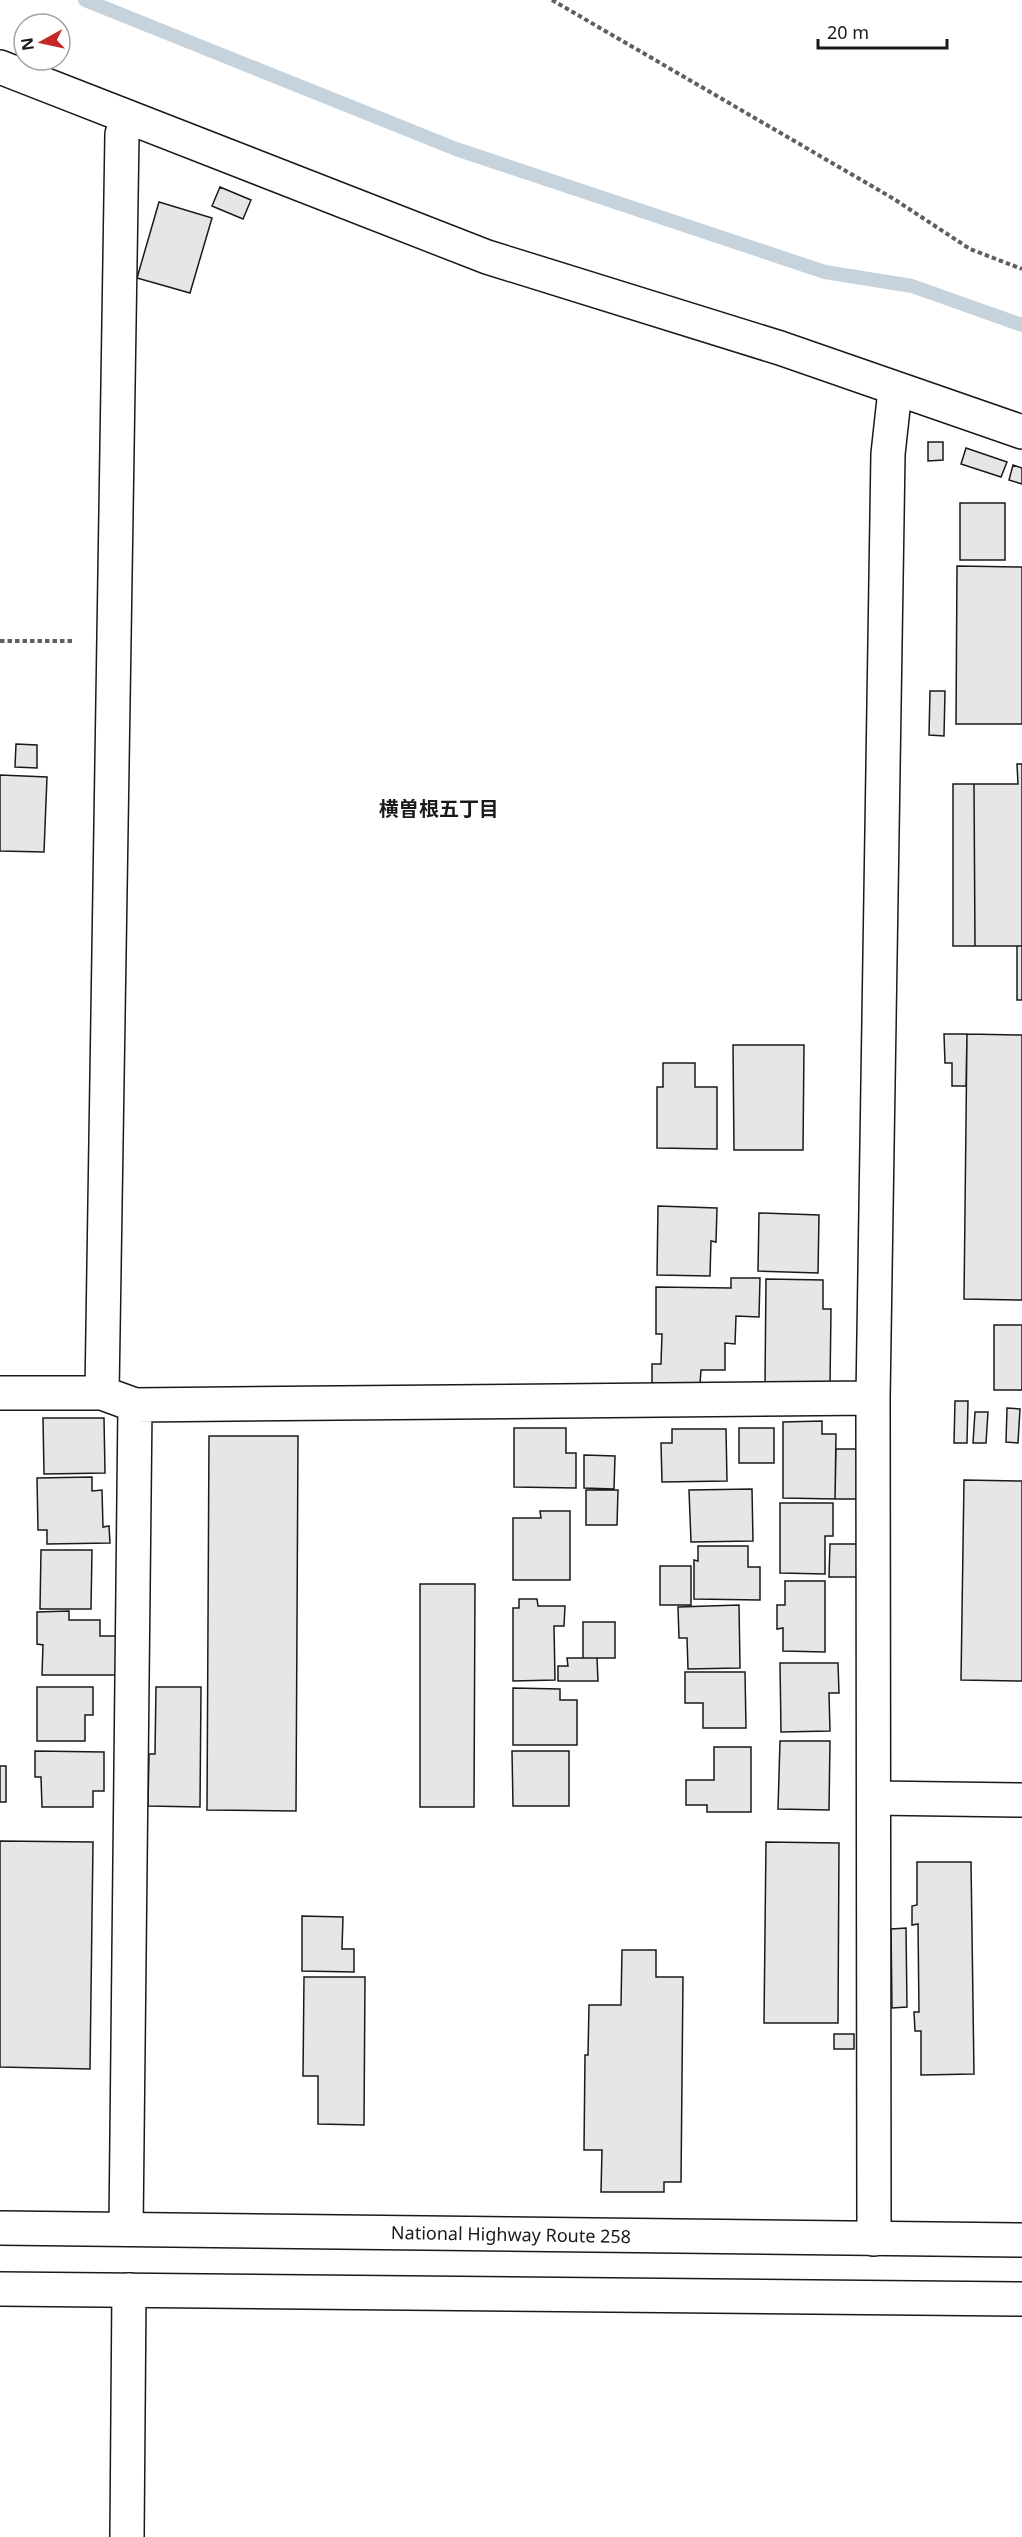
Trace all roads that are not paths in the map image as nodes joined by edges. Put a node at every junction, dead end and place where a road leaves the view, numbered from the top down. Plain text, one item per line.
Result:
1 (0, 67) edge
2 (129, 118) junction
3 (895, 390) junction
4 (1022, 432) edge
5 (0, 1393) edge
6 (102, 1393) junction
7 (873, 1398) junction
8 (135, 1405) junction
9 (874, 1798) junction
10 (1022, 1800) edge
11 (0, 2228) edge
12 (126, 2229) junction
13 (874, 2239) junction
14 (1022, 2240) edge
15 (0, 2289) edge
16 (129, 2290) junction
17 (1022, 2299) edge
18 (127, 2537) edge

1 - 2 main road
2 - 3 main road
2 - 6 main road
3 - 4 main road
3 - 7 main road
5 - 6 main road
6 - 8 main road
7 - 8 main road
7 - 9 main road
8 - 12 main road
9 - 10 main road
9 - 13 main road
11 - 12 main road, National Highway Route 258
12 - 13 main road, National Highway Route 258
13 - 14 main road, National Highway Route 258
15 - 16 main road
16 - 17 main road
16 - 18 main road

